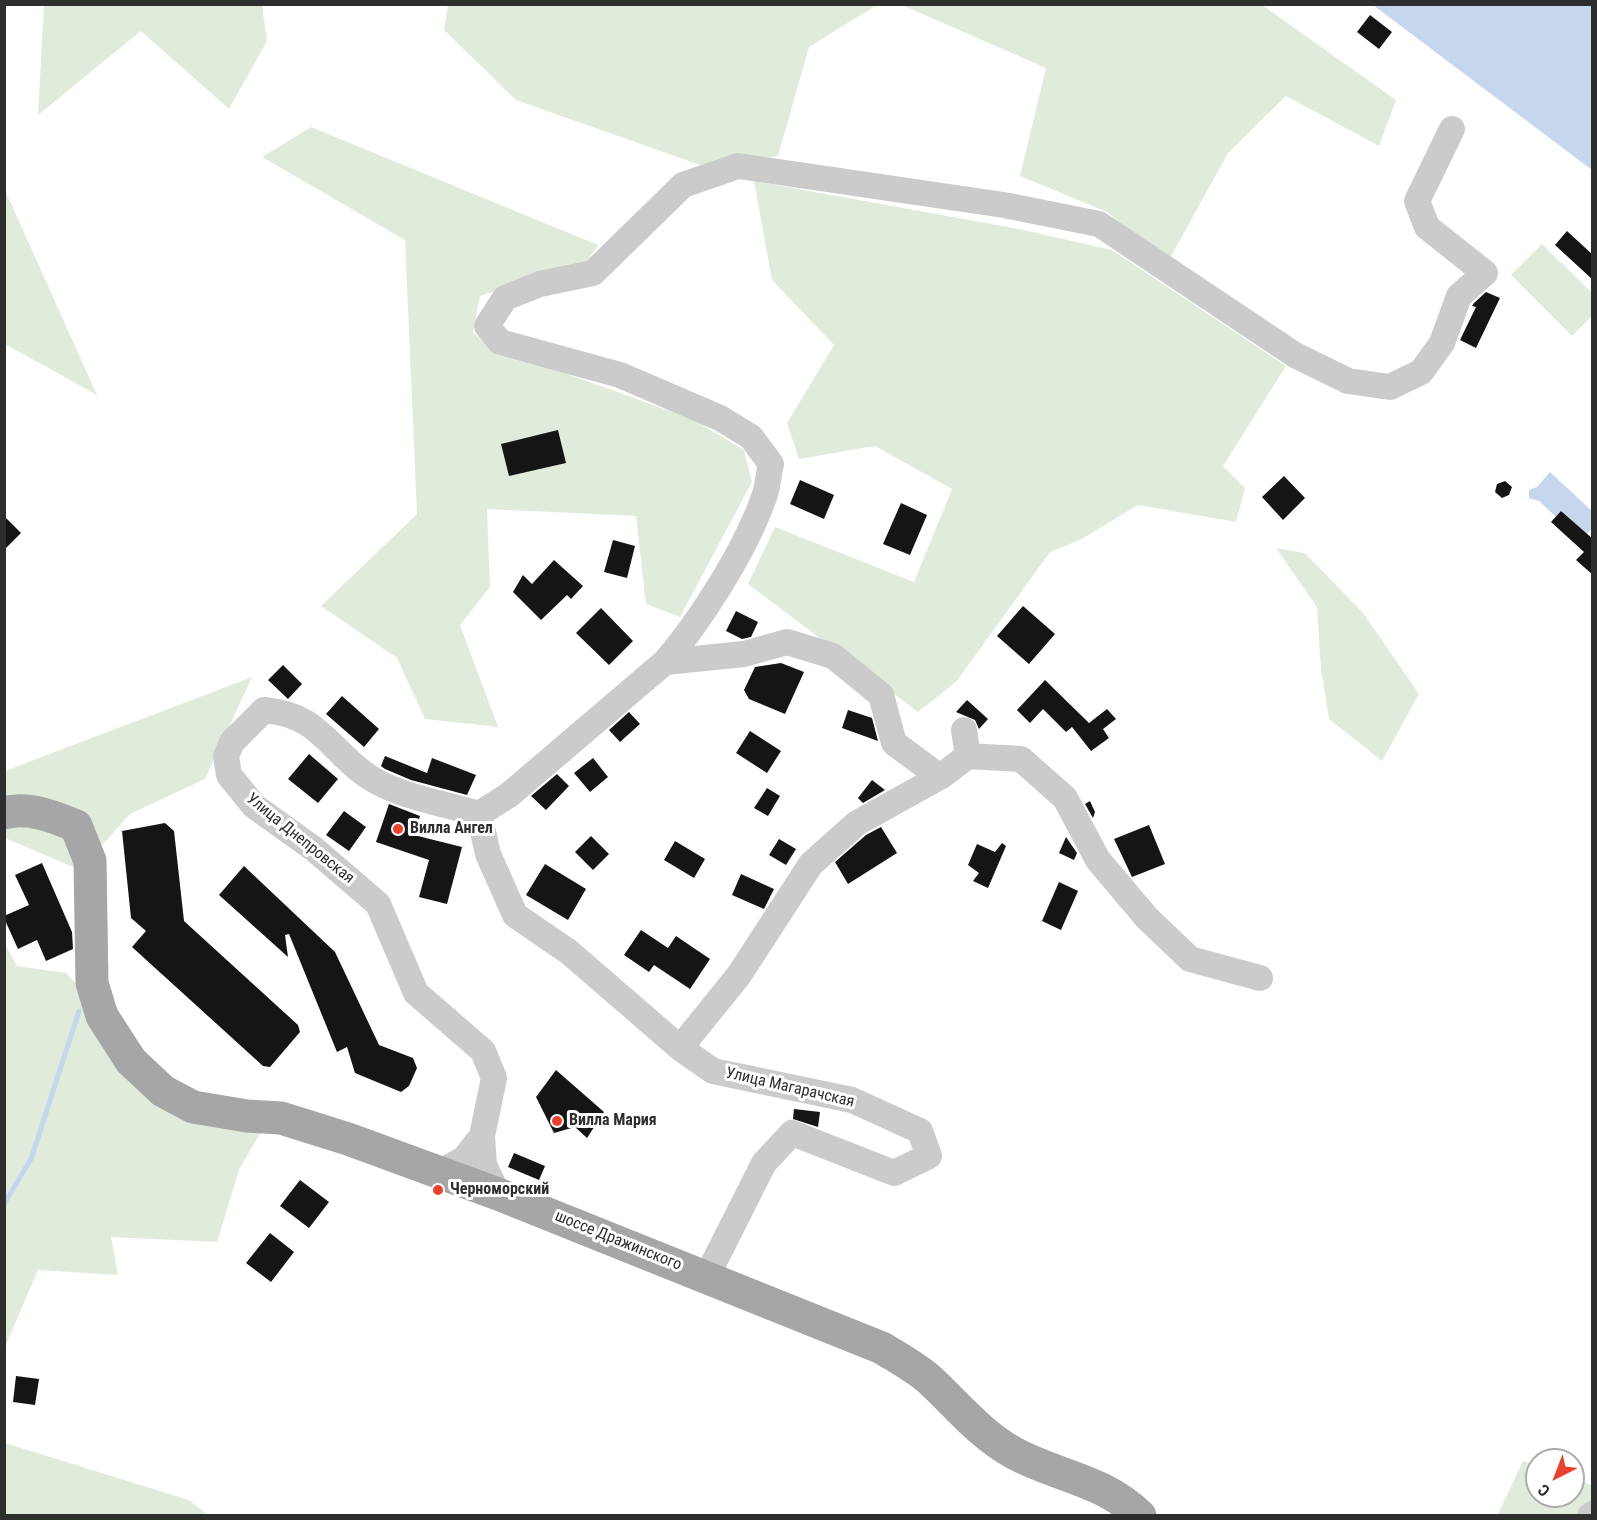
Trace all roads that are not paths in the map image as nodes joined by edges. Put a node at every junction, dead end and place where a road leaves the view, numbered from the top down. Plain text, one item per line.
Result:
1 (1452, 129) dead end
2 (665, 662) junction
3 (964, 730) dead end
4 (968, 756) junction
5 (940, 777) junction
6 (4, 813) edge
7 (479, 814) junction
8 (1260, 978) dead end
9 (680, 1048) junction
10 (482, 1136) junction
11 (440, 1172) junction
12 (498, 1194) junction
13 (707, 1276) junction
14 (1140, 1515) edge

1 - 2 street
2 - 5 street
2 - 7 street
3 - 4 street
4 - 5 street
4 - 8 street
5 - 9 street
6 - 11 main road, шоссе Дражинского
7 - 9 street, Улица Магарачская
7 - 10 street, Улица Днепровская
9 - 13 street, Улица Магарачская
10 - 11 street, Улица Днепровская
10 - 12 street, Улица Днепровская
11 - 12 main road, шоссе Дражинского
12 - 13 main road, шоссе Дражинского
13 - 14 main road, шоссе Дражинского

